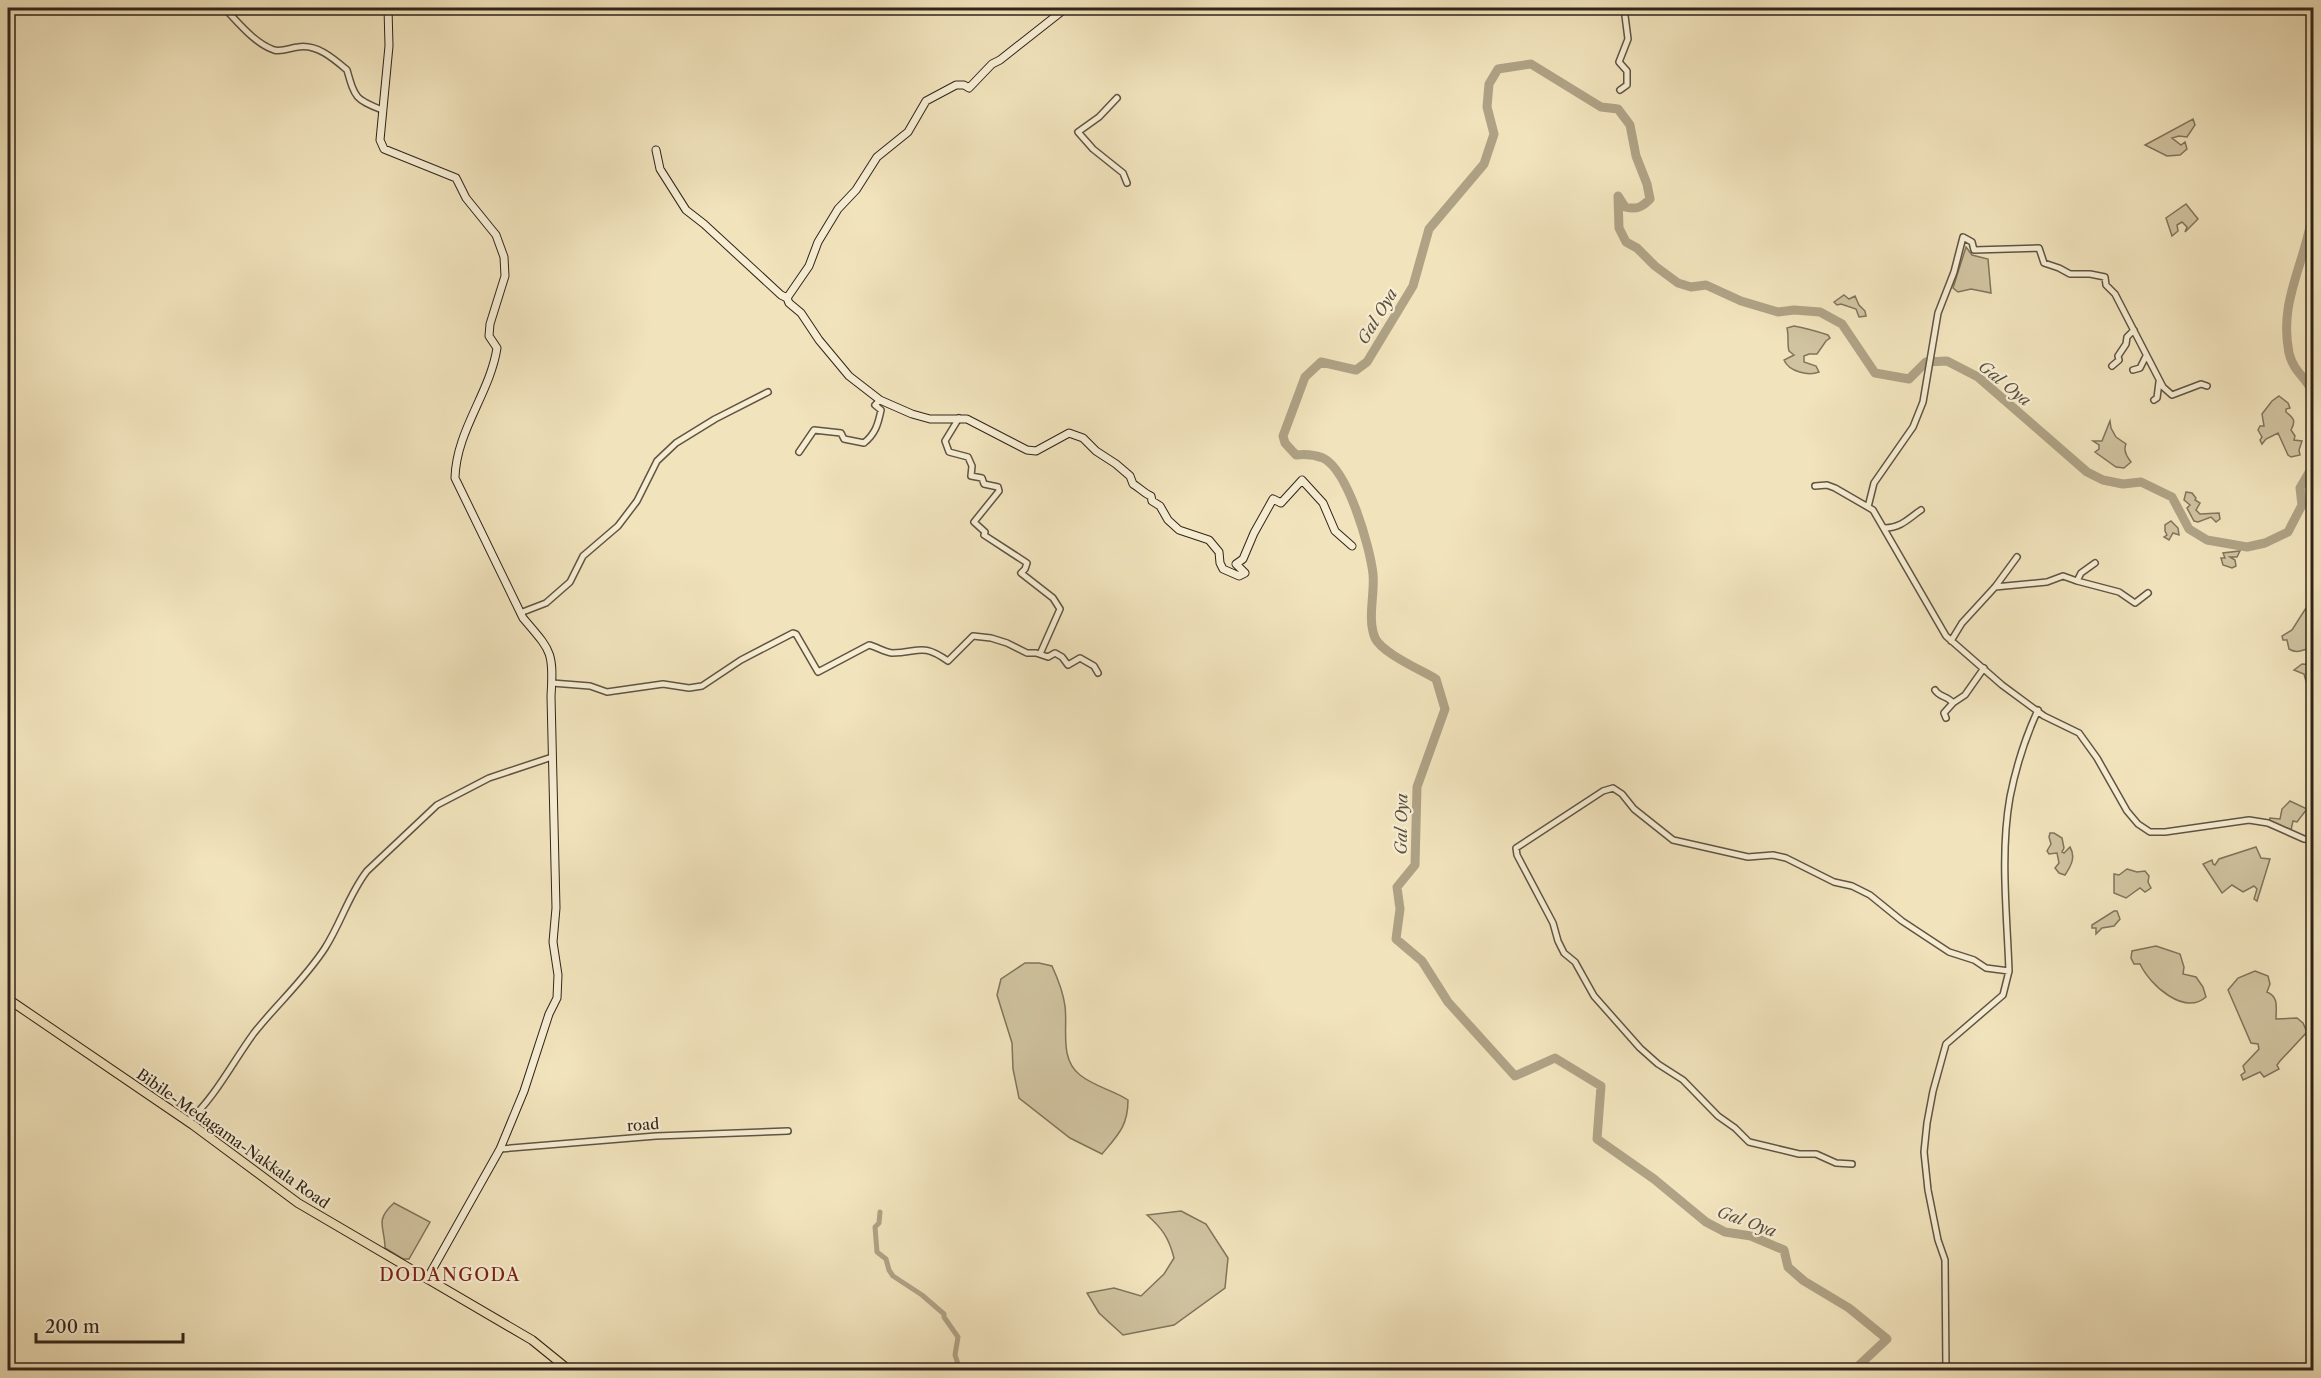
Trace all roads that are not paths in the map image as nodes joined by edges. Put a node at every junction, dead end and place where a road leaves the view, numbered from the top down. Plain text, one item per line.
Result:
1 (224, 8) edge
2 (388, 8) edge
3 (1066, 8) edge
4 (1624, 8) edge
5 (1620, 90) dead end
6 (1117, 98) dead end
7 (382, 110) junction
8 (656, 150) dead end
9 (1127, 183) dead end
10 (787, 298) junction
11 (2134, 330) junction
12 (2146, 356) junction
13 (2112, 366) dead end
14 (2133, 370) dead end
15 (2159, 380) junction
16 (2207, 386) dead end
17 (768, 392) dead end
18 (880, 400) junction
19 (2154, 400) dead end
20 (959, 418) junction
21 (799, 452) dead end
22 (1815, 486) dead end
23 (1868, 507) junction
24 (1922, 510) dead end
25 (1885, 528) junction
26 (1352, 546) dead end
27 (2017, 557) dead end
28 (2095, 563) dead end
29 (2078, 581) junction
30 (1995, 587) junction
31 (2148, 593) dead end
32 (520, 613) junction
33 (1951, 641) junction
34 (1040, 654) junction
35 (1984, 668) junction
36 (1098, 673) dead end
37 (552, 683) junction
38 (1935, 690) dead end
39 (1953, 703) junction
40 (2038, 710) junction
41 (1946, 718) dead end
42 (552, 757) junction
43 (2313, 840) edge
44 (2009, 971) junction
45 (8, 999) edge
46 (188, 1122) junction
47 (788, 1131) dead end
48 (500, 1149) junction
49 (1852, 1164) dead end
50 (427, 1279) junction
51 (569, 1371) edge
52 (1946, 1371) edge

1 - 7 street
2 - 7 main road
3 - 10 main road
4 - 5 street
6 - 9 street
7 - 32 main road
8 - 10 main road
10 - 18 main road
11 - 12 street
11 - 13 street
11 - 23 street
12 - 14 street
12 - 15 street
15 - 16 street
15 - 19 street
17 - 32 street
18 - 20 main road
18 - 21 street
20 - 26 main road
20 - 34 street
22 - 23 street
23 - 25 street
24 - 25 street
25 - 33 street
27 - 30 street
28 - 29 street
29 - 30 street
29 - 31 street
30 - 33 street
32 - 37 main road
33 - 35 street
34 - 36 street
34 - 37 street
35 - 39 street
35 - 40 street
37 - 42 main road
38 - 39 street
39 - 41 street
40 - 43 street
40 - 44 street
42 - 46 street
42 - 48 main road
44 - 49 street
44 - 52 street
45 - 46 main road, Bibile-Medagama-Nakkala Road
46 - 50 main road, Bibile-Medagama-Nakkala Road
47 - 48 street, road
48 - 50 main road
50 - 51 main road, Bibile-Medagama-Nakkala Road

